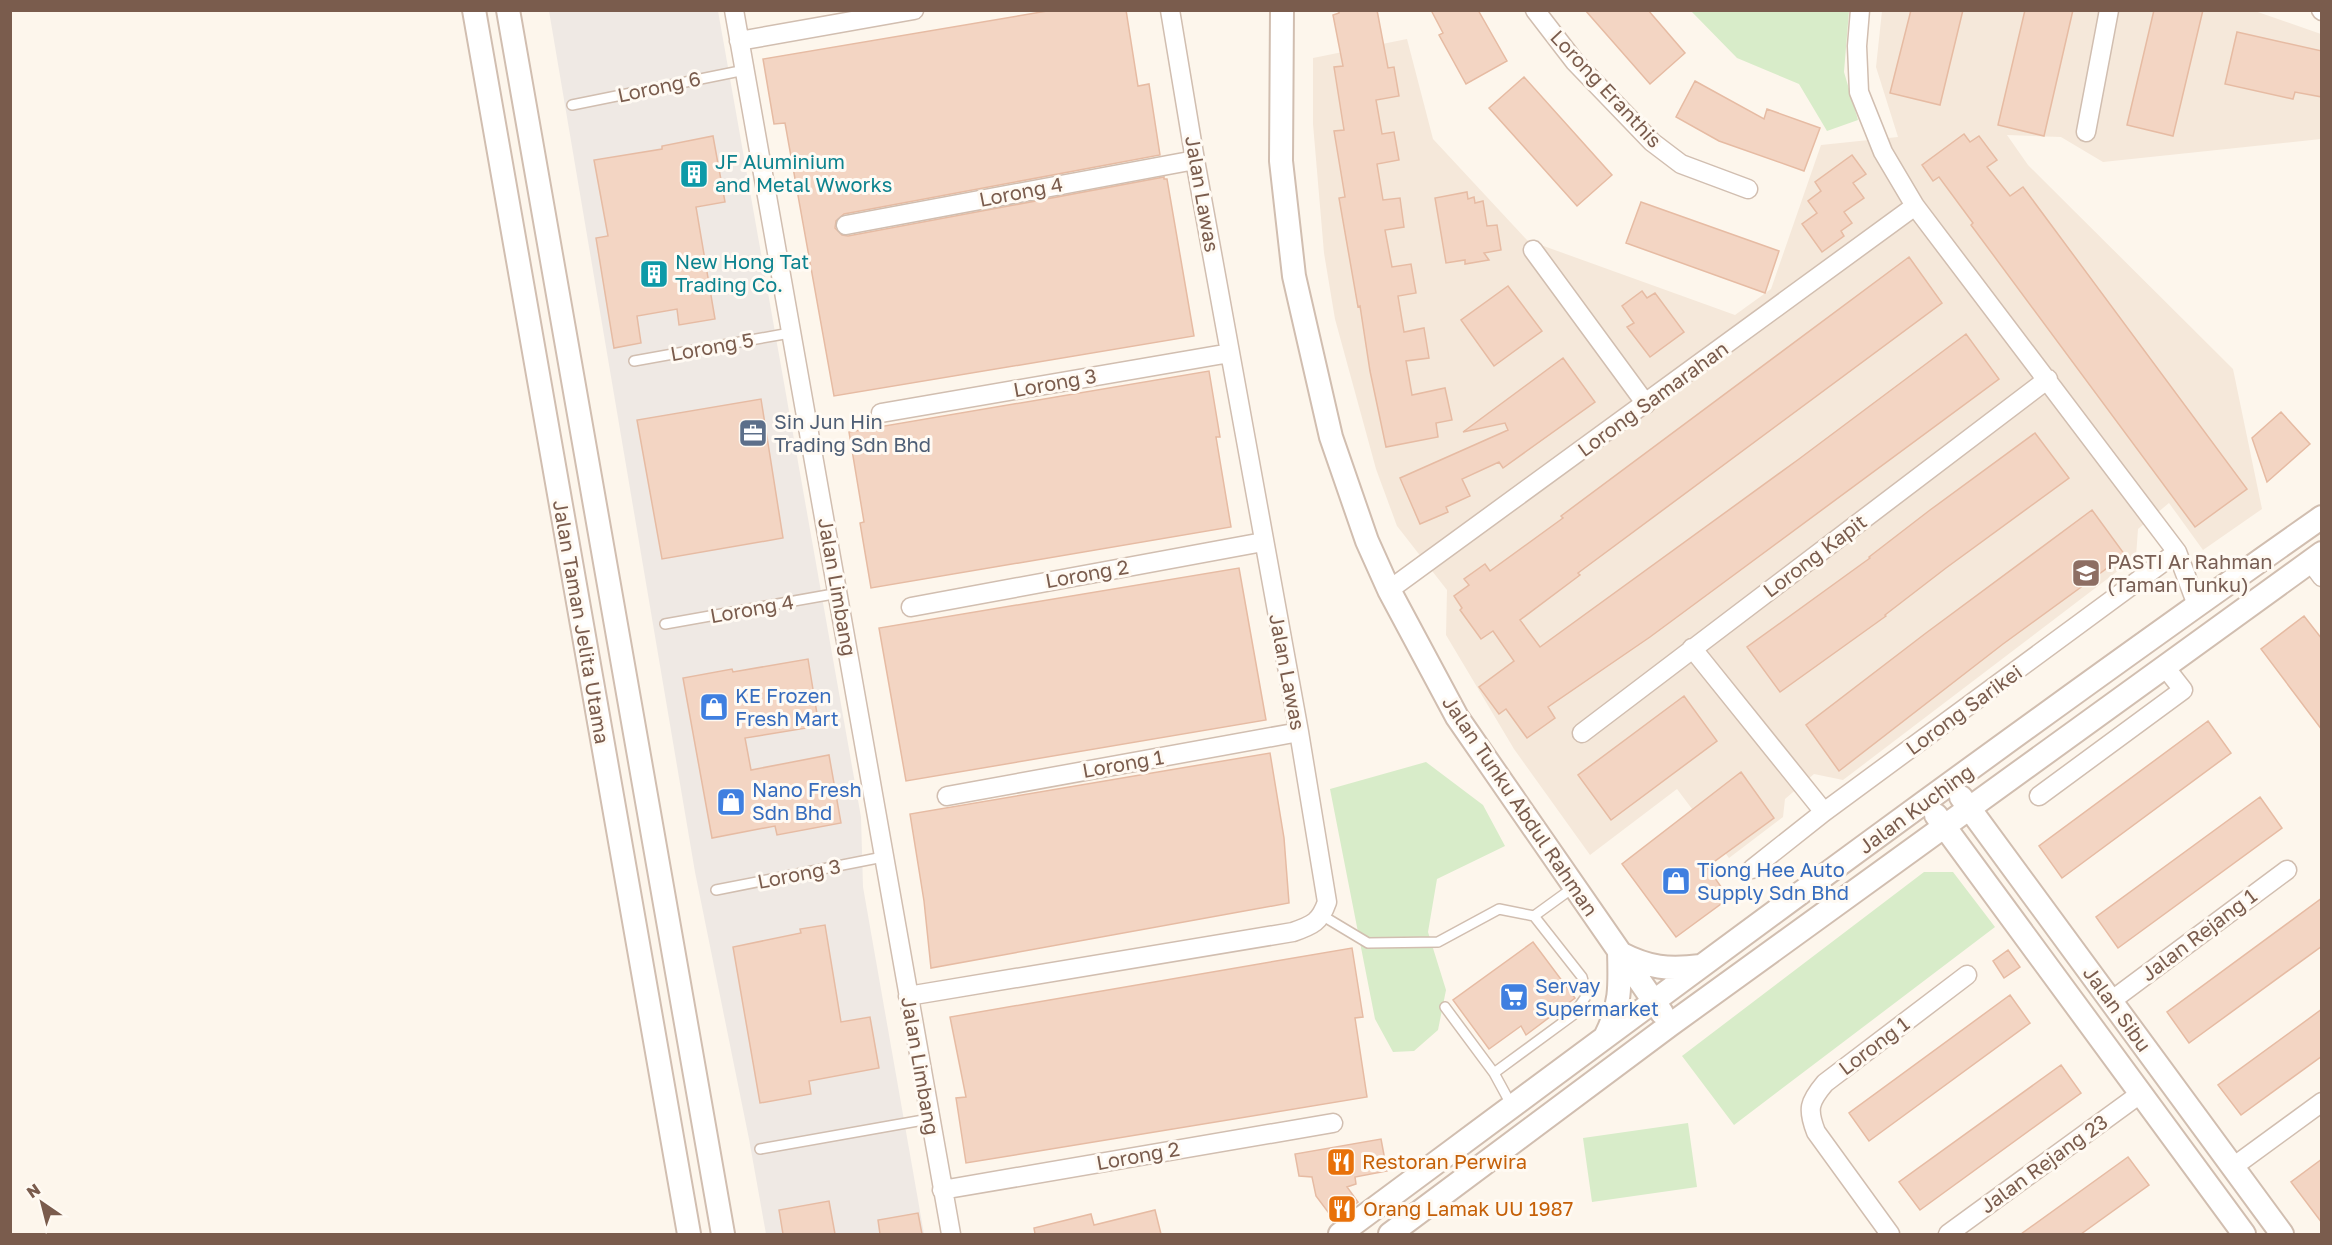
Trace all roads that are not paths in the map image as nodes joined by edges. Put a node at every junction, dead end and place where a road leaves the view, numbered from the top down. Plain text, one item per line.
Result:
1 (474, 10) edge
2 (508, 10) edge
3 (734, 10) edge
4 (914, 10) edge
5 (1170, 10) edge
6 (1282, 10) edge
7 (1535, 10) edge
8 (1860, 10) edge
9 (2109, 10) edge
10 (739, 41) junction
11 (745, 70) junction
12 (572, 105) dead end
13 (2086, 132) dead end
14 (1195, 160) junction
15 (1748, 189) dead end
16 (1916, 206) junction
17 (846, 225) dead end
18 (1533, 250) dead end
19 (790, 333) junction
20 (1230, 352) junction
21 (634, 361) dead end
22 (2048, 379) junction
23 (1646, 404) junction
24 (881, 413) dead end
25 (2322, 517) edge
26 (1263, 542) junction
27 (2177, 552) junction
28 (2318, 564) edge
29 (1389, 590) junction
30 (838, 593) junction
31 (2197, 605) junction
32 (910, 607) dead end
33 (665, 624) dead end
34 (1692, 648) junction
35 (2165, 667) junction
36 (1299, 732) junction
37 (1582, 733) dead end
38 (1951, 784) junction
39 (947, 796) dead end
40 (2039, 796) dead end
41 (1926, 802) junction
42 (1970, 809) junction
43 (1824, 812) junction
44 (1945, 827) junction
45 (883, 857) junction
46 (1752, 869) dead end
47 (2287, 870) dead end
48 (1574, 887) junction
49 (716, 890) dead end
50 (1323, 916) junction
51 (1534, 916) junction
52 (1619, 952) junction
53 (1702, 966) junction
54 (1967, 975) dead end
55 (908, 996) junction
56 (1653, 1001) junction
57 (2110, 1001) junction
58 (1445, 1007) dead end
59 (1670, 1025) junction
60 (1605, 1036) junction
61 (1494, 1073) junction
62 (2140, 1094) junction
63 (2322, 1102) edge
64 (1512, 1106) junction
65 (929, 1119) junction
66 (1333, 1123) dead end
67 (760, 1149) dead end
68 (2233, 1167) junction
69 (942, 1190) junction
70 (2267, 1214) junction
71 (689, 1234) edge
72 (723, 1234) edge
73 (951, 1234) edge
74 (1340, 1234) edge
75 (1390, 1234) edge
76 (1890, 1234) edge
77 (1948, 1234) edge
78 (2243, 1234) edge
79 (2282, 1234) edge

1 - 71 street, Jalan Taman Jelita Utama
2 - 72 street, Jalan Taman Jelita Utama
3 - 10 street, Jalan Limbang
4 - 10 street
5 - 14 street, Jalan Lawas
6 - 29 street, Jalan Tunku Abdul Rahman
7 - 15 street, Lorong Eranthis
8 - 16 street
9 - 13 street
10 - 11 street, Jalan Limbang
11 - 12 lane, Lorong 6
11 - 19 street, Jalan Limbang
14 - 17 street, Lorong 4
14 - 20 street, Jalan Lawas
16 - 22 street
16 - 23 street, Lorong Samarahan
18 - 23 street
19 - 21 lane, Lorong 5
19 - 30 street, Jalan Limbang
20 - 24 street, Lorong 3
20 - 26 street, Jalan Lawas
22 - 27 street
22 - 34 street, Lorong Kapit
23 - 29 street, Lorong Samarahan
25 - 31 street, Jalan Kuching
26 - 32 street, Lorong 2
26 - 36 street, Jalan Lawas
27 - 31 street
27 - 43 street, Lorong Sarikei
28 - 35 street, Jalan Kuching
29 - 48 street, Jalan Tunku Abdul Rahman
30 - 33 lane, Lorong 4
30 - 45 street, Jalan Limbang
31 - 38 street, Jalan Kuching
34 - 37 street, Lorong Kapit
34 - 43 street
35 - 40 street
35 - 42 street, Jalan Kuching
36 - 39 street, Lorong 1
36 - 50 street, Jalan Lawas
38 - 41 street, Jalan Kuching
38 - 42 street, Jalan Sibu
41 - 44 street, Jalan Sibu
41 - 53 street, Jalan Kuching
42 - 44 street, Jalan Kuching
42 - 57 street, Jalan Sibu
43 - 46 street, Lorong Sarikei
44 - 59 street, Jalan Kuching
44 - 62 street, Jalan Sibu
45 - 49 lane, Lorong 3
45 - 55 street, Jalan Limbang
47 - 57 street, Jalan Rejang 1
48 - 51 lane
48 - 52 street, Jalan Tunku Abdul Rahman
50 - 51 lane
50 - 55 street
51 - 61 lane
52 - 53 street
52 - 56 street, Jalan Tunku Abdul Rahman
52 - 60 street
53 - 56 street, Jalan Kuching
54 - 76 street, Lorong 1
55 - 65 street, Jalan Limbang
56 - 59 street, Jalan Tunku Abdul Rahman
56 - 60 street, Jalan Kuching
57 - 68 street, Jalan Sibu
58 - 61 lane
59 - 75 street, Jalan Kuching
60 - 64 street, Jalan Kuching
61 - 64 lane
62 - 77 street, Jalan Rejang 23
62 - 78 street, Jalan Sibu
63 - 68 street
64 - 74 street, Jalan Kuching
65 - 67 lane
65 - 69 street, Jalan Limbang
66 - 69 street, Lorong 2
68 - 70 street, Jalan Sibu
69 - 73 street, Jalan Limbang
70 - 78 street
70 - 79 street, Jalan Sibu

